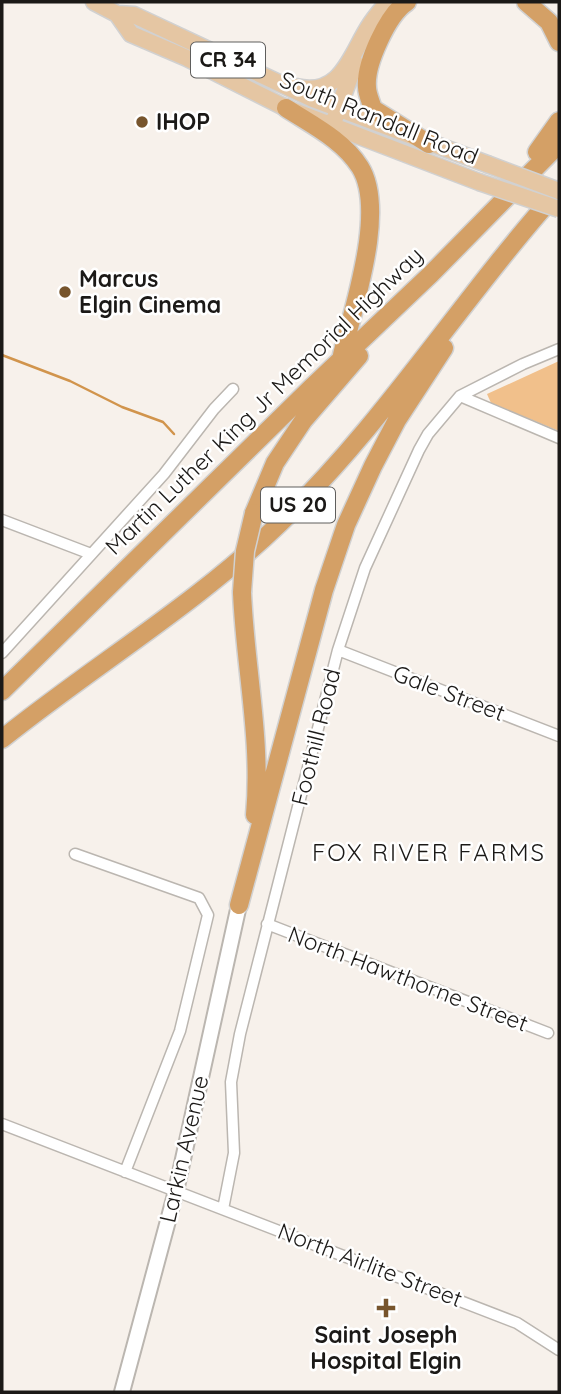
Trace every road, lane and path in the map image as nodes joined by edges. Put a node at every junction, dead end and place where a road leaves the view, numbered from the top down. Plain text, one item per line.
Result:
1 (94, 2) edge
2 (388, 2) edge
3 (407, 2) edge
4 (526, 2) edge
5 (117, 14) junction
6 (368, 28) junction
7 (559, 42) edge
8 (273, 82) junction
9 (286, 108) junction
10 (338, 108) junction
11 (559, 121) edge
12 (331, 127) junction
13 (429, 144) junction
14 (559, 144) edge
15 (559, 190) edge
16 (559, 209) edge
17 (538, 214) junction
18 (431, 274) junction
19 (559, 349) edge
20 (342, 355) junction
21 (311, 388) junction
22 (233, 389) dead end
23 (460, 396) junction
24 (559, 438) edge
25 (2, 520) edge
26 (92, 554) junction
27 (338, 650) junction
28 (2, 653) edge
29 (2, 691) edge
30 (559, 736) edge
31 (2, 739) edge
32 (75, 853) dead end
33 (239, 905) junction
34 (267, 924) junction
35 (548, 1033) dead end
36 (2, 1124) edge
37 (125, 1172) junction
38 (176, 1191) junction
39 (223, 1209) junction
40 (559, 1350) edge
41 (122, 1392) edge

1 - 5 main road, South Randall Road / CR 34
2 - 6 main road
3 - 13 highway
4 - 7 highway
5 - 8 main road, South Randall Road / CR 34
5 - 9 main road, South Randall Road / CR 34
6 - 8 main road
6 - 10 main road
8 - 10 main road, South Randall Road / CR 34
9 - 12 main road, South Randall Road / CR 34
9 - 20 highway
10 - 12 main road
10 - 13 main road, South Randall Road / CR 34
11 - 20 highway
12 - 16 main road, South Randall Road / CR 34, bridge
13 - 15 main road, South Randall Road / CR 34, bridge
14 - 18 highway, Martin Luther King Jr Memorial Highway
15 - 17 highway, US 20
17 - 31 highway, US 20
17 - 33 highway
18 - 21 highway, Martin Luther King Jr Memorial Highway
18 - 33 highway, bridge
19 - 23 street, Foothill Road
20 - 21 highway
21 - 29 highway, Martin Luther King Jr Memorial Highway
22 - 26 street
23 - 24 street
23 - 27 street, Foothill Road
25 - 26 street
26 - 28 street
27 - 30 street, Gale Street
27 - 34 street, Foothill Road
32 - 37 street
33 - 38 main road, Larkin Avenue
34 - 35 street, North Hawthorne Street
34 - 39 street, Foothill Road
36 - 37 street, North Airlite Street
37 - 38 street, North Airlite Street
38 - 39 street, North Airlite Street
38 - 41 main road, Larkin Avenue
39 - 40 street, North Airlite Street

